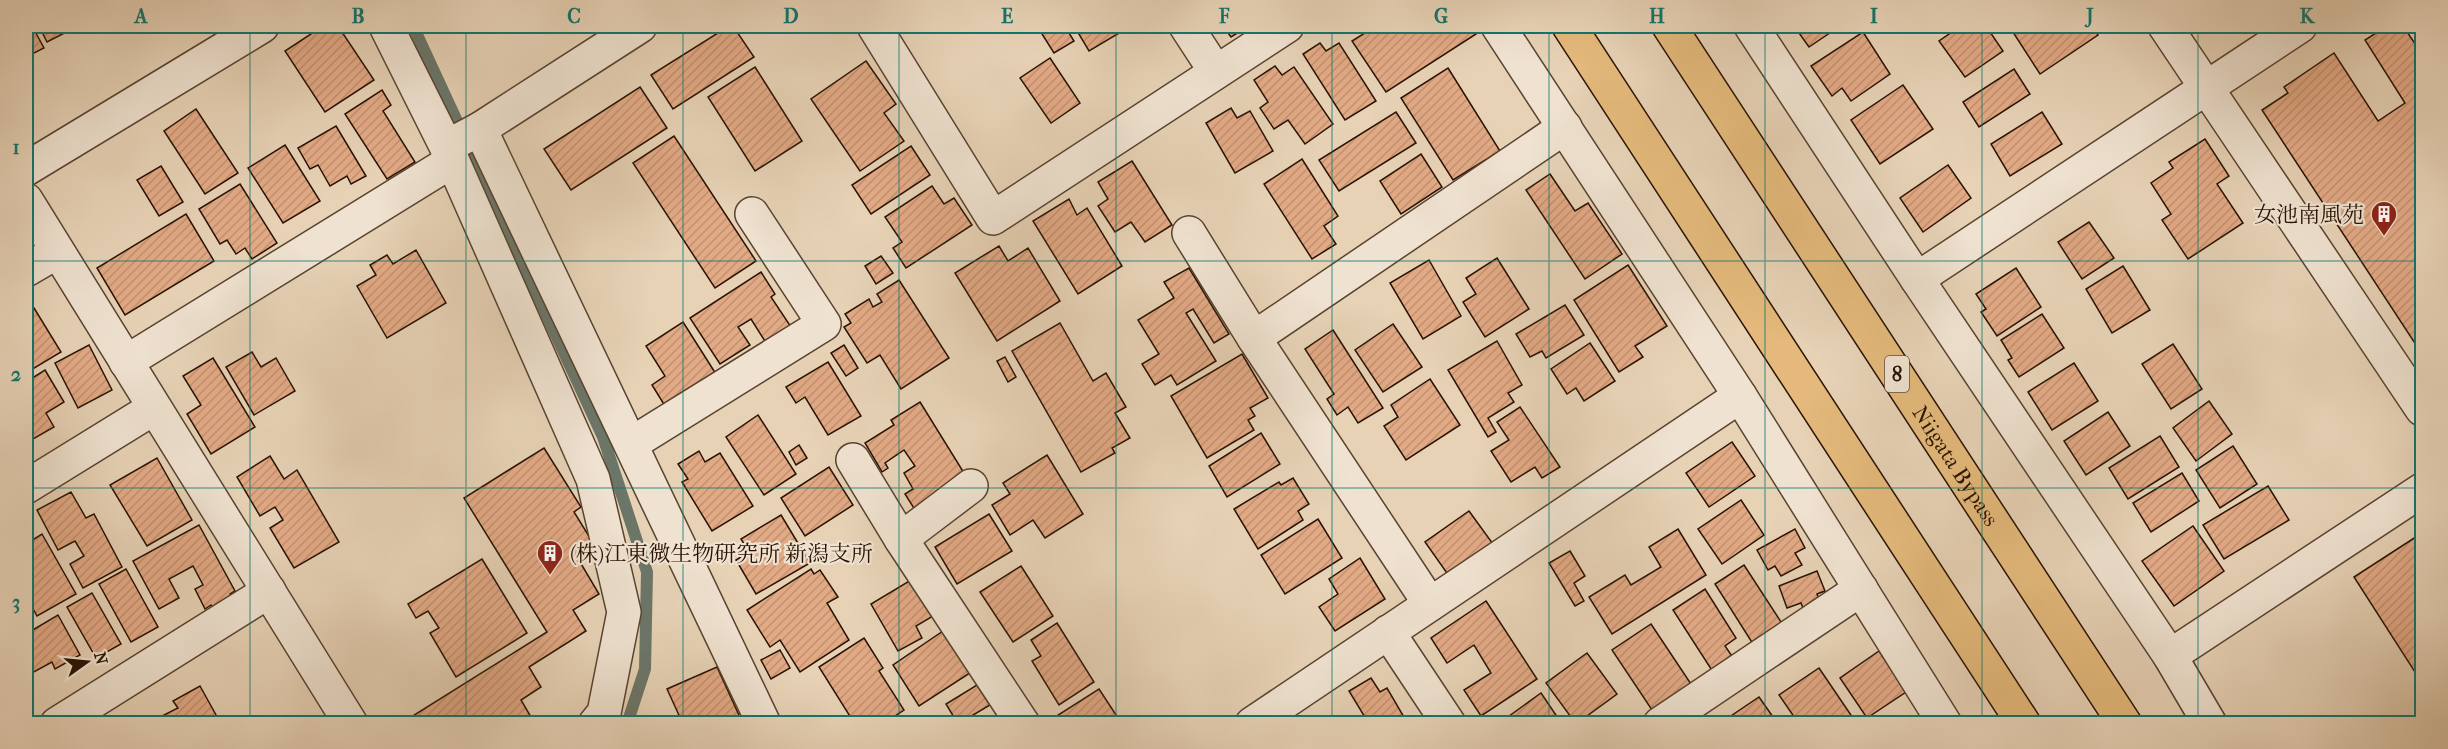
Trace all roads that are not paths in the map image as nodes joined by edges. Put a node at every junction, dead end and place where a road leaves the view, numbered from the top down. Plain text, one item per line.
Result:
1 (262, 26) edge
2 (386, 26) edge
3 (640, 26) edge
4 (873, 26) edge
5 (1186, 26) edge
6 (1287, 26) edge
7 (1498, 26) edge
8 (1569, 26) edge
9 (1669, 26) edge
10 (1751, 26) edge
11 (2165, 26) edge
12 (2300, 26) edge
13 (1216, 72) junction
14 (2206, 88) junction
15 (1565, 127) junction
16 (480, 129) junction
17 (449, 154) junction
18 (26, 169) edge
19 (26, 200) edge
20 (752, 214) dead end
21 (1189, 233) dead end
22 (57, 252) junction
23 (26, 270) edge
24 (1917, 279) junction
25 (1254, 338) junction
26 (126, 362) junction
27 (1740, 396) junction
28 (154, 408) junction
29 (2422, 409) edge
30 (631, 444) junction
31 (853, 460) dead end
32 (971, 486) dead end
33 (26, 487) edge
34 (2422, 490) edge
35 (901, 539) junction
36 (1862, 589) junction
37 (268, 591) junction
38 (1430, 604) junction
39 (1388, 632) junction
40 (2170, 656) junction
41 (57, 723) edge
42 (351, 723) edge
43 (595, 723) edge
44 (764, 723) edge
45 (1023, 723) edge
46 (1252, 723) edge
47 (1449, 723) edge
48 (1660, 723) edge
49 (1945, 723) edge
50 (2024, 723) edge
51 (2125, 723) edge
52 (2210, 723) edge

1 - 18 street
2 - 17 street
3 - 16 street
4 - 13 street
5 - 13 street
6 - 13 street
7 - 15 street
8 - 50 highway
9 - 51 highway, Niigata Bypass / 8
10 - 24 street
11 - 14 street
12 - 14 street
14 - 24 street
14 - 29 street
15 - 25 street
15 - 27 street
16 - 17 street
16 - 30 street
17 - 26 street
17 - 43 street
19 - 22 street
20 - 30 street
21 - 25 street
22 - 23 street
22 - 26 street
24 - 40 street
25 - 38 street
26 - 28 street
27 - 36 street
27 - 38 street
28 - 33 street
28 - 37 street
30 - 44 street
31 - 35 street
32 - 35 street
34 - 40 street
35 - 45 street
36 - 48 street
36 - 49 street
37 - 41 street
37 - 42 street
38 - 39 street
39 - 46 street
39 - 47 street
40 - 52 street

